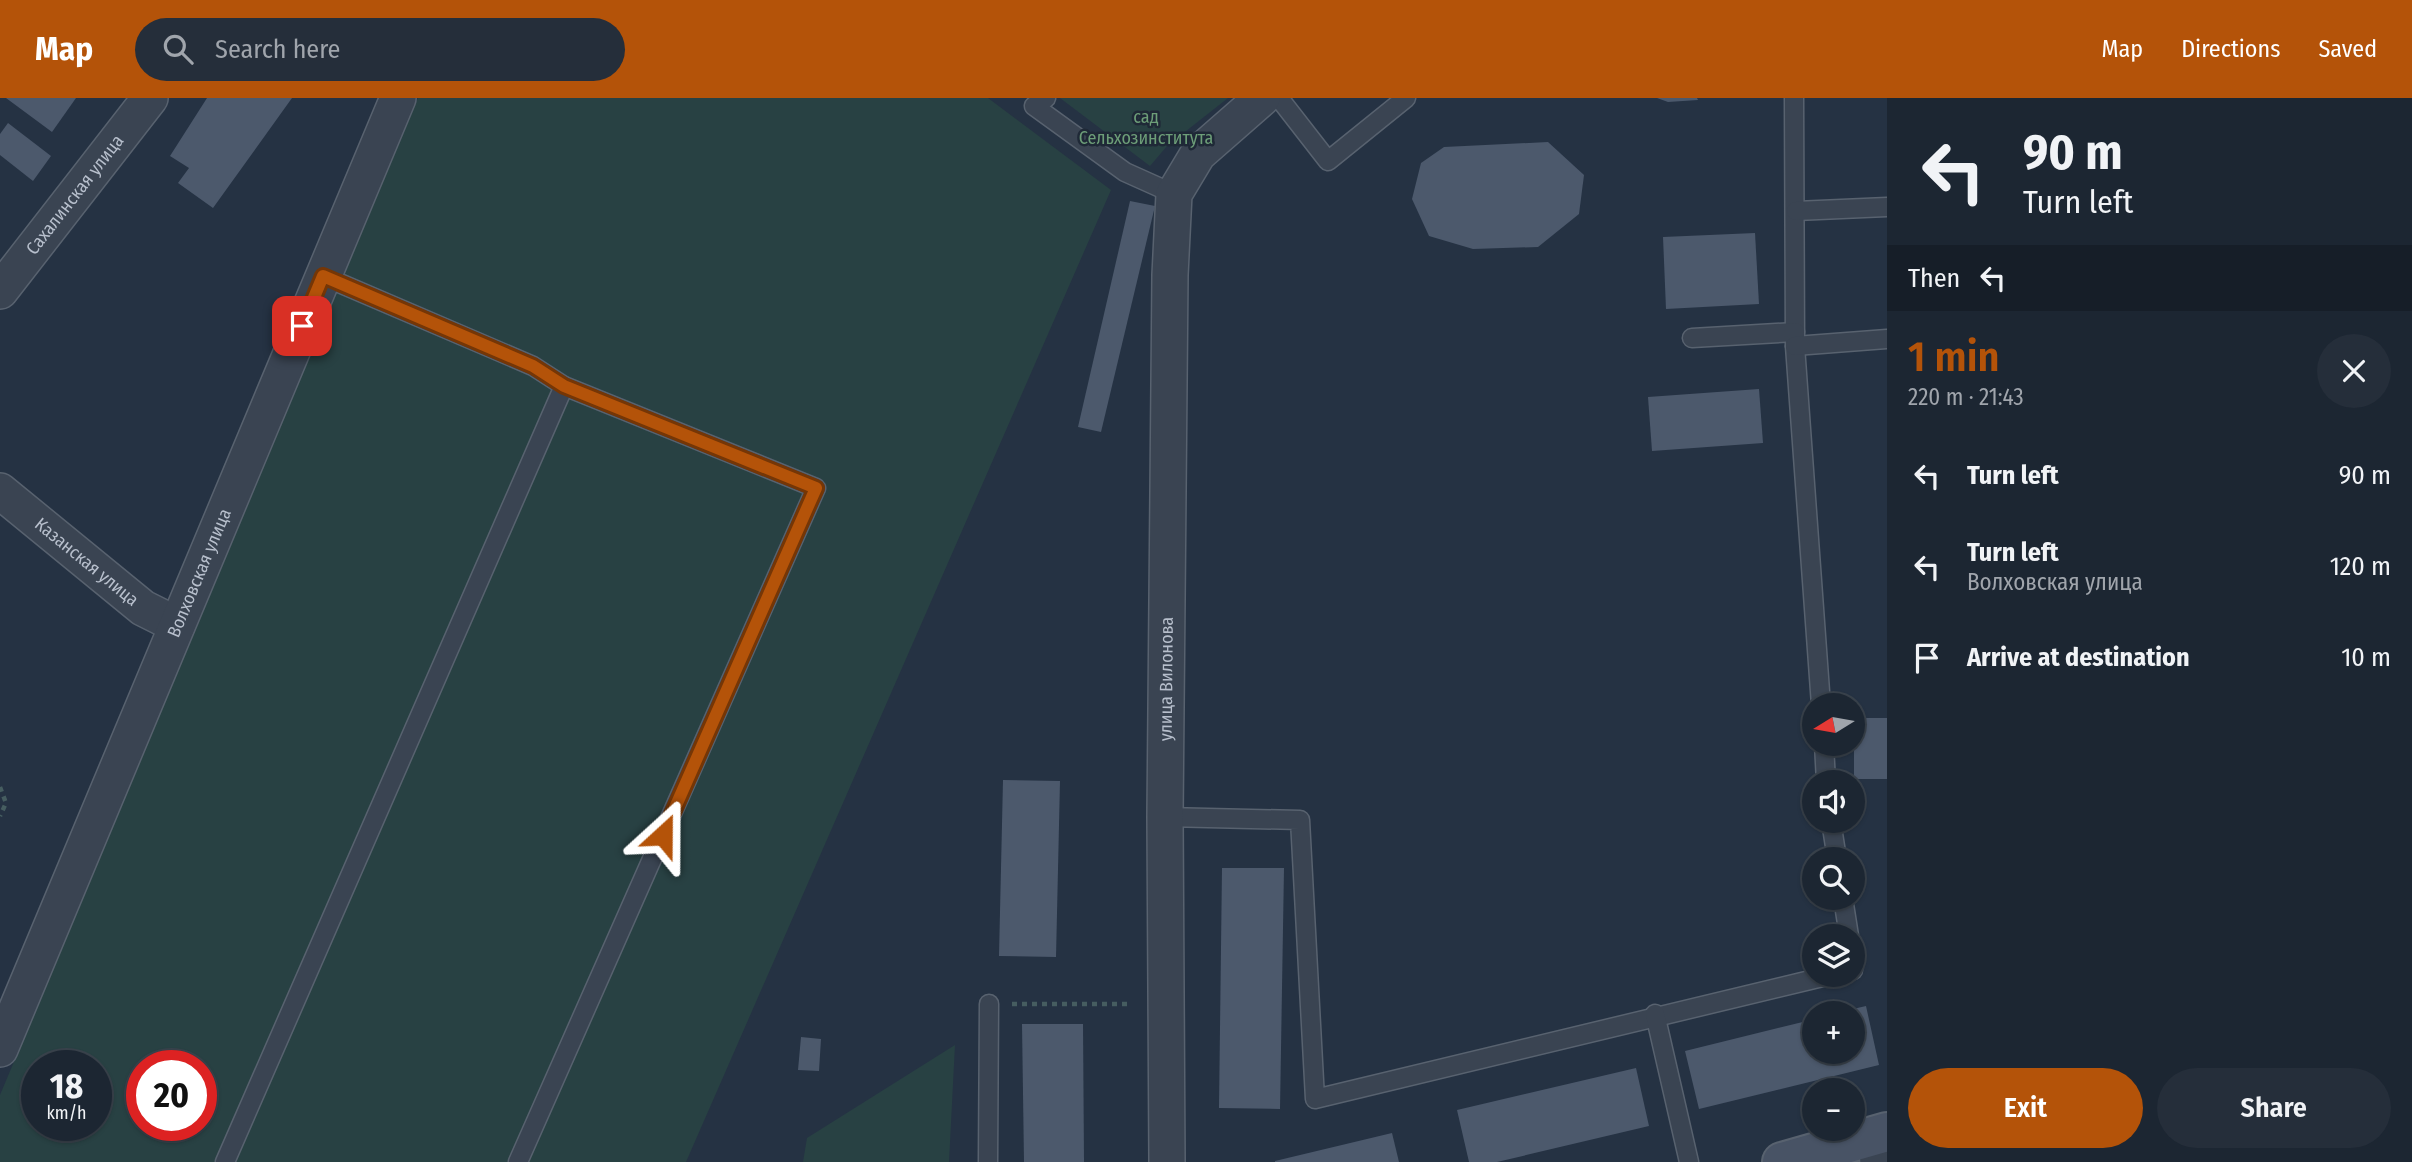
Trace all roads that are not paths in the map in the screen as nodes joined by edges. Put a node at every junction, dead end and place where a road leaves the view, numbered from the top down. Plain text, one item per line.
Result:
1 (150, 98) edge
2 (398, 98) edge
3 (1046, 98) edge
4 (1262, 98) edge
5 (1279, 98) edge
6 (1406, 98) edge
7 (1794, 98) edge
8 (1174, 194) junction
9 (1887, 206) edge
10 (1797, 211) junction
11 (323, 276) junction
12 (0, 291) edge
13 (1692, 338) dead end
14 (1795, 339) junction
15 (1887, 339) edge
16 (564, 386) junction
17 (0, 491) edge
18 (177, 625) junction
19 (1820, 693) edge
20 (1165, 817) junction
21 (1802, 981) edge
22 (989, 1004) road end
23 (1655, 1014) junction
24 (0, 1049) edge
25 (1880, 1143) edge
26 (225, 1162) edge
27 (518, 1162) edge
28 (988, 1162) edge
29 (1167, 1162) edge
30 (1689, 1162) edge
31 (1782, 1162) edge

1 - 12 street, Сахалинская улица
2 - 11 street, Волховская улица
3 - 8 lane
4 - 8 street
5 - 6 lane
7 - 10 lane
8 - 20 street, улица Вилонова
9 - 10 lane
10 - 14 lane
11 - 16 lane
11 - 18 street, Волховская улица
13 - 14 lane
14 - 15 lane
14 - 19 lane
16 - 26 lane
16 - 27 lane
17 - 18 street, Казанская улица
18 - 24 street, Волховская улица
20 - 23 lane
20 - 29 street, улица Вилонова
21 - 23 lane
22 - 28 lane
23 - 30 lane
25 - 31 street

